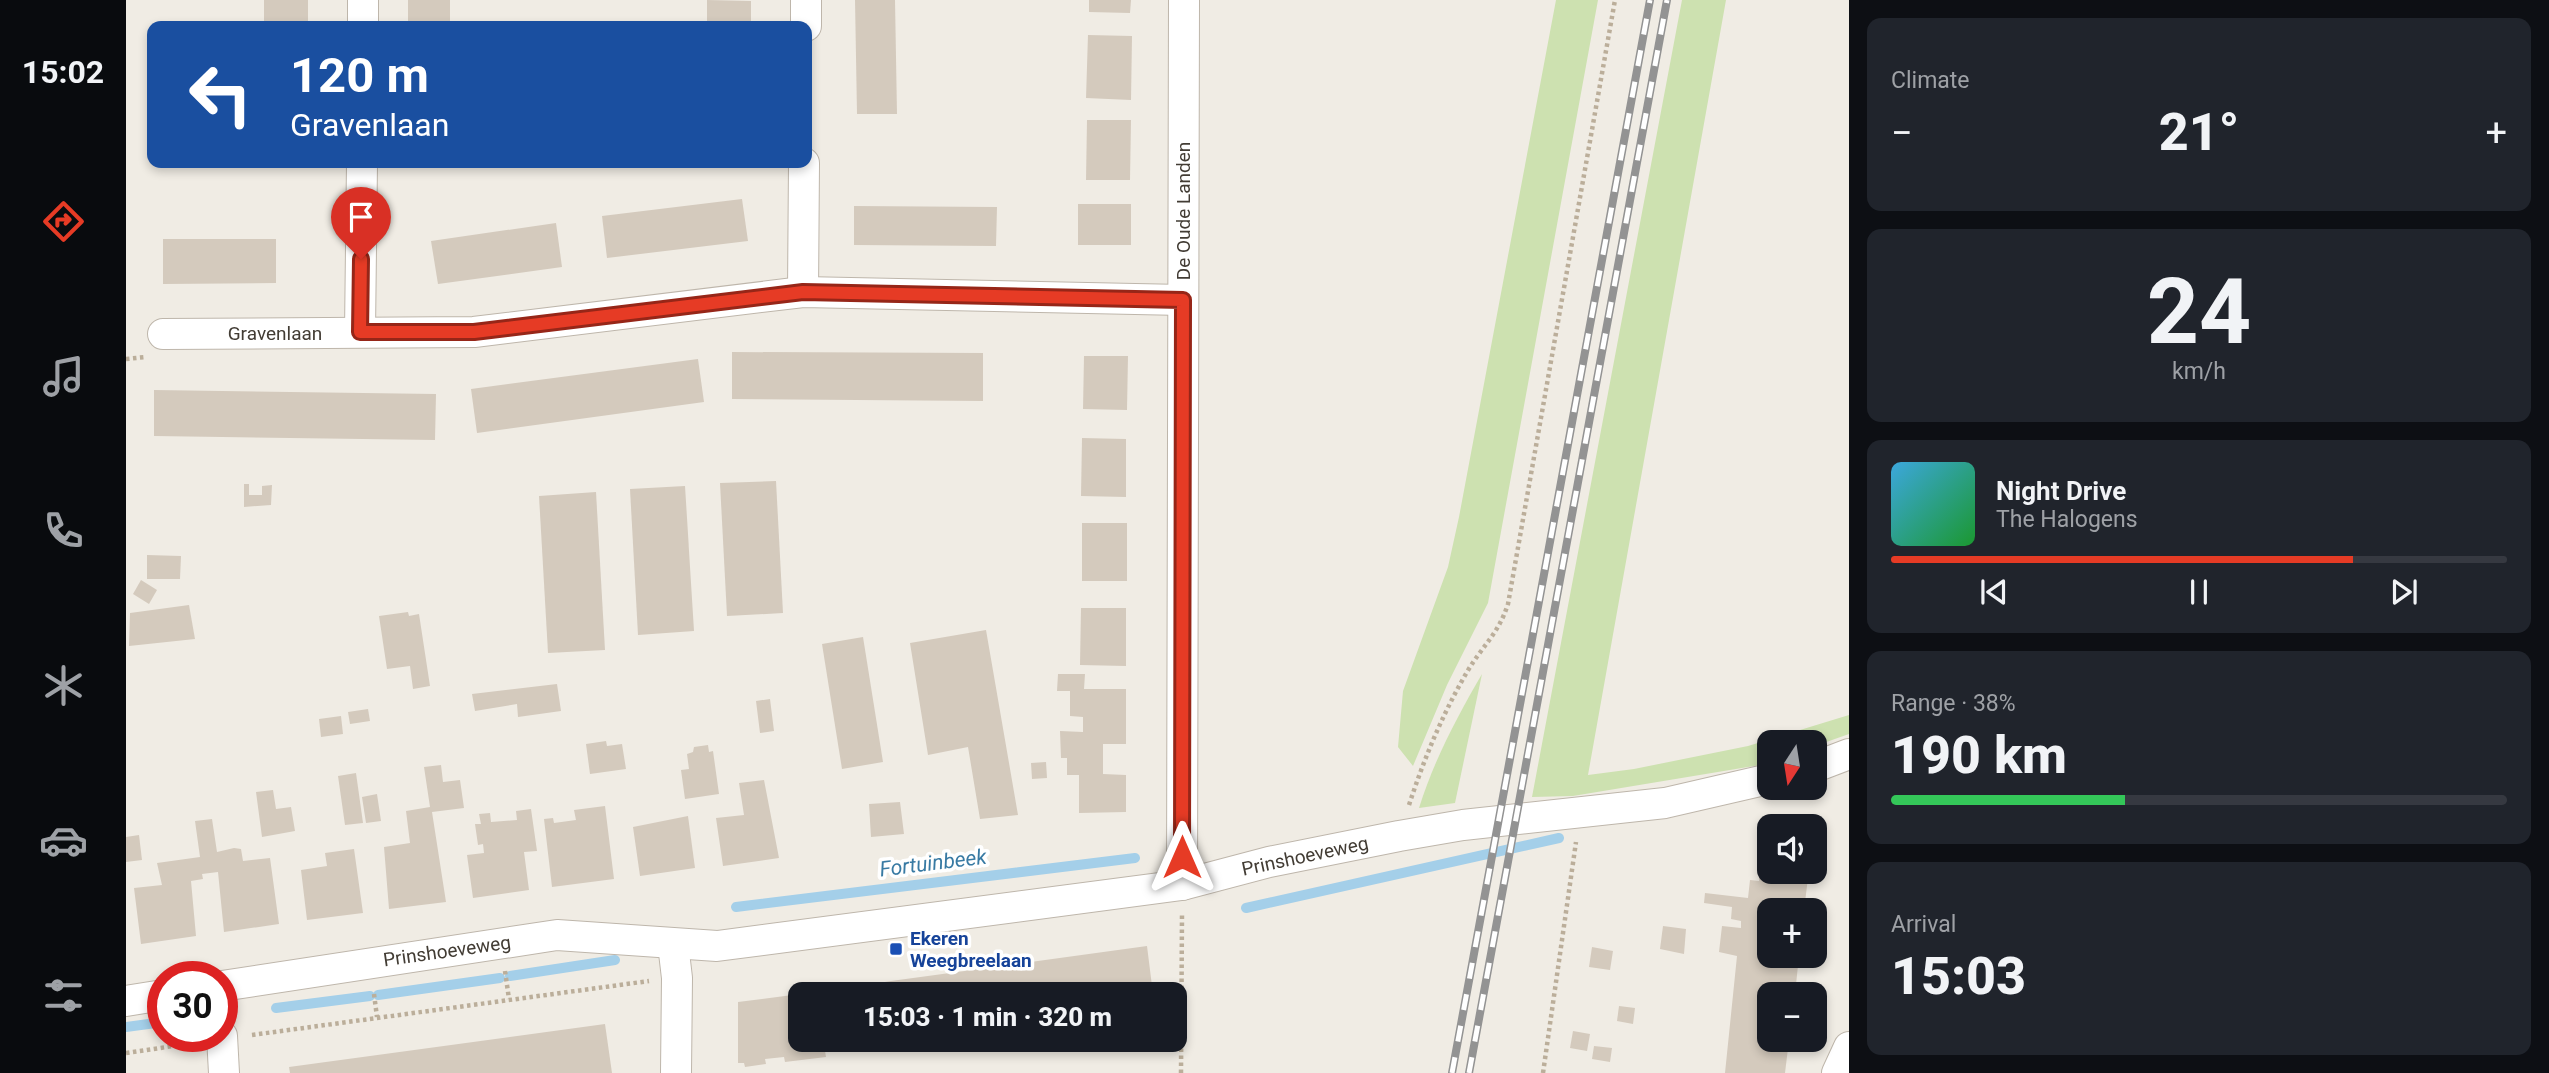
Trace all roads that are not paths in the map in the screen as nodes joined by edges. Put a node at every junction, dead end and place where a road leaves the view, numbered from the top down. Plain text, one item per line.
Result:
1 (363, 0) edge
2 (806, 0) edge
3 (1185, 0) edge
4 (363, 21) edge
5 (806, 21) edge
6 (362, 168) edge
7 (804, 168) edge
8 (803, 292) junction
9 (1183, 300) junction
10 (360, 332) junction
11 (163, 334) dead end
12 (1849, 754) edge
13 (1827, 762) edge
14 (1757, 782) edge
15 (1182, 885) junction
16 (675, 959) junction
17 (238, 984) edge
18 (147, 998) edge
19 (126, 1001) edge
20 (1849, 1046) edge
21 (222, 1052) edge
22 (223, 1073) edge
23 (676, 1073) edge
24 (1837, 1073) edge

1 - 4 street
2 - 5 street
3 - 9 street, De Oude Landen
6 - 10 street
7 - 8 street
8 - 9 street, Gravenlaan
8 - 10 street, Gravenlaan
9 - 15 street, De Oude Landen
10 - 11 street, Gravenlaan
12 - 13 street
14 - 15 street, Prinshoeveweg
15 - 16 street, Prinshoeveweg
16 - 17 street, Prinshoeveweg
16 - 23 street
18 - 19 street
20 - 24 street
21 - 22 street

